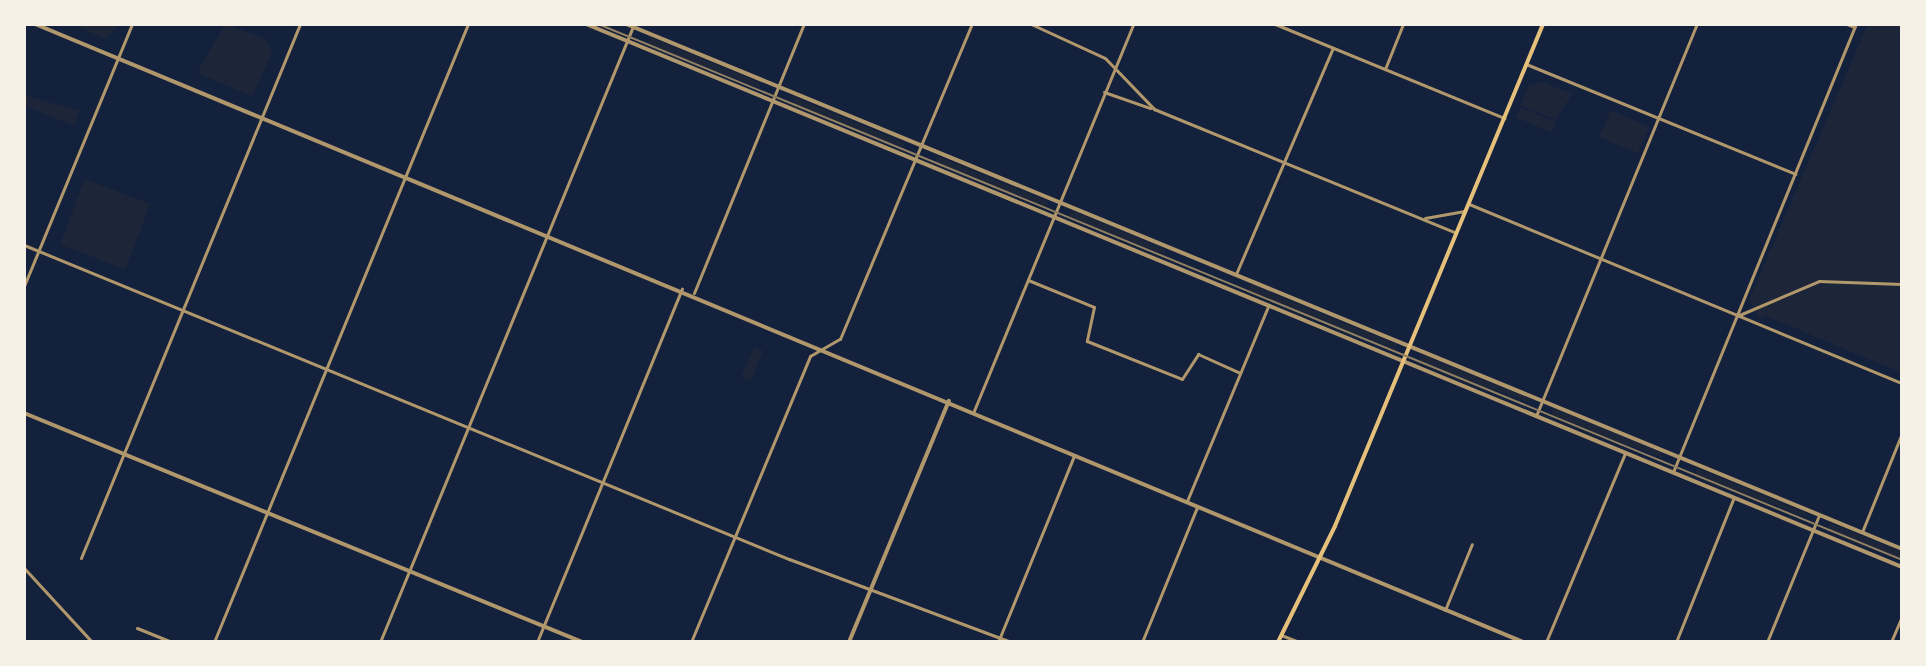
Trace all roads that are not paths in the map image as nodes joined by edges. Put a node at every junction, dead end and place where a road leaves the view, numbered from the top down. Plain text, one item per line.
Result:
1 (35, 24) edge
2 (132, 24) edge
3 (300, 24) edge
4 (468, 24) edge
5 (586, 24) edge
6 (626, 24) edge
7 (804, 24) edge
8 (972, 24) edge
9 (1031, 24) edge
10 (1133, 24) edge
11 (1275, 24) edge
12 (1403, 24) edge
13 (1543, 24) edge
14 (1697, 24) edge
15 (1847, 24) edge
16 (634, 26) edge
17 (1855, 26) edge
18 (627, 41) junction
19 (1333, 48) junction
20 (118, 58) junction
21 (1526, 64) junction
22 (1114, 68) junction
23 (1385, 69) junction
24 (778, 87) junction
25 (1104, 92) junction
26 (772, 100) junction
27 (1154, 109) junction
28 (262, 117) junction
29 (1504, 118) junction
30 (1658, 118) junction
31 (921, 145) junction
32 (915, 160) junction
33 (1284, 161) junction
34 (1795, 174) junction
35 (405, 175) junction
36 (1059, 202) junction
37 (1469, 204) junction
38 (1466, 210) junction
39 (1053, 217) junction
40 (1421, 218) junction
41 (1456, 233) junction
42 (548, 234) junction
43 (24, 245) edge
44 (38, 251) junction
45 (1600, 258) junction
46 (1236, 274) junction
47 (1028, 280) junction
48 (1902, 284) edge
49 (24, 286) edge
50 (682, 289) junction
51 (694, 293) junction
52 (1268, 306) junction
53 (183, 311) junction
54 (1737, 316) junction
55 (1409, 346) junction
56 (824, 348) junction
57 (1403, 361) junction
58 (326, 370) junction
59 (1240, 373) junction
60 (1902, 383) edge
61 (949, 401) junction
62 (1542, 401) junction
63 (24, 413) edge
64 (973, 414) junction
65 (1536, 416) junction
66 (468, 427) junction
67 (1902, 433) edge
68 (1625, 453) junction
69 (124, 455) junction
70 (1074, 456) junction
71 (1679, 457) junction
72 (1673, 472) junction
73 (602, 482) junction
74 (1734, 497) junction
75 (1187, 502) junction
76 (1197, 507) junction
77 (267, 513) junction
78 (1819, 515) junction
79 (1813, 530) junction
80 (1862, 532) junction
81 (735, 537) junction
82 (1472, 544) dead end
83 (1902, 549) edge
84 (1319, 557) junction
85 (81, 558) dead end
86 (1902, 567) edge
87 (24, 568) edge
88 (409, 571) junction
89 (872, 588) junction
90 (1445, 610) junction
91 (1902, 616) edge
92 (544, 626) junction
93 (137, 628) dead end
94 (1281, 635) junction
95 (999, 640) edge
96 (92, 642) edge
97 (172, 642) edge
98 (214, 642) edge
99 (380, 642) edge
100 (537, 642) edge
101 (582, 642) edge
102 (691, 642) edge
103 (849, 642) edge
104 (1011, 642) edge
105 (1142, 642) edge
106 (1278, 642) edge
107 (1299, 642) edge
108 (1523, 642) edge
109 (1546, 642) edge
110 (1676, 642) edge
111 (1767, 642) edge
112 (1891, 642) edge

1 - 20 street
2 - 20 street
3 - 28 street
4 - 35 street
5 - 18 street
6 - 16 street
7 - 24 street
8 - 31 street
9 - 22 street
10 - 22 street
11 - 19 street
12 - 23 street
13 - 21 main road
14 - 30 street
15 - 17 street
16 - 18 street
16 - 24 street
17 - 34 street
18 - 26 street
18 - 42 street
19 - 23 street
19 - 33 street
20 - 28 street
20 - 44 street
21 - 29 main road
21 - 30 street
22 - 25 street
22 - 27 street
23 - 29 street
24 - 26 street
24 - 31 street
25 - 27 street
25 - 36 street
26 - 32 street
26 - 51 street
27 - 33 street
28 - 35 street
28 - 53 street
29 - 37 main road
30 - 34 street
30 - 45 street
31 - 32 street
31 - 36 street
32 - 39 street
32 - 56 street
33 - 40 street
33 - 46 street
34 - 54 street
35 - 42 street
35 - 58 street
36 - 39 street
36 - 46 street
37 - 38 main road
37 - 45 street
38 - 40 street
38 - 41 main road
39 - 47 street
39 - 52 street
40 - 41 street
41 - 55 main road
42 - 50 street
42 - 66 street
43 - 44 street
44 - 49 street
44 - 53 street
45 - 54 street
45 - 62 street
46 - 55 street
47 - 59 street
47 - 64 street
48 - 54 street
50 - 51 street
50 - 73 street
51 - 56 street
52 - 57 street
52 - 59 street
53 - 58 street
53 - 69 street
54 - 60 street
54 - 71 street
55 - 57 main road
55 - 62 street
56 - 61 street
56 - 81 street
57 - 65 street
57 - 84 main road
58 - 66 street
58 - 77 street
59 - 75 street
61 - 64 street
61 - 89 street
62 - 65 street
62 - 71 street
63 - 69 street
64 - 70 street
65 - 68 street
66 - 73 street
66 - 88 street
67 - 80 street
68 - 72 street
68 - 109 street
69 - 77 street
69 - 85 street
70 - 75 street
70 - 95 street
71 - 72 street
71 - 78 street
72 - 74 street
73 - 81 street
73 - 92 street
74 - 79 street
74 - 110 street
75 - 76 street
76 - 84 street
76 - 105 street
77 - 88 street
77 - 98 street
78 - 79 street
78 - 80 street
79 - 86 street
79 - 111 street
80 - 83 street
81 - 89 street
81 - 102 street
82 - 90 street
84 - 90 street
84 - 94 main road
87 - 96 street
88 - 92 street
88 - 99 street
89 - 95 street
89 - 103 street
90 - 108 street
91 - 112 street
92 - 100 street
92 - 101 street
93 - 97 street
94 - 106 main road
94 - 107 street
95 - 104 street

